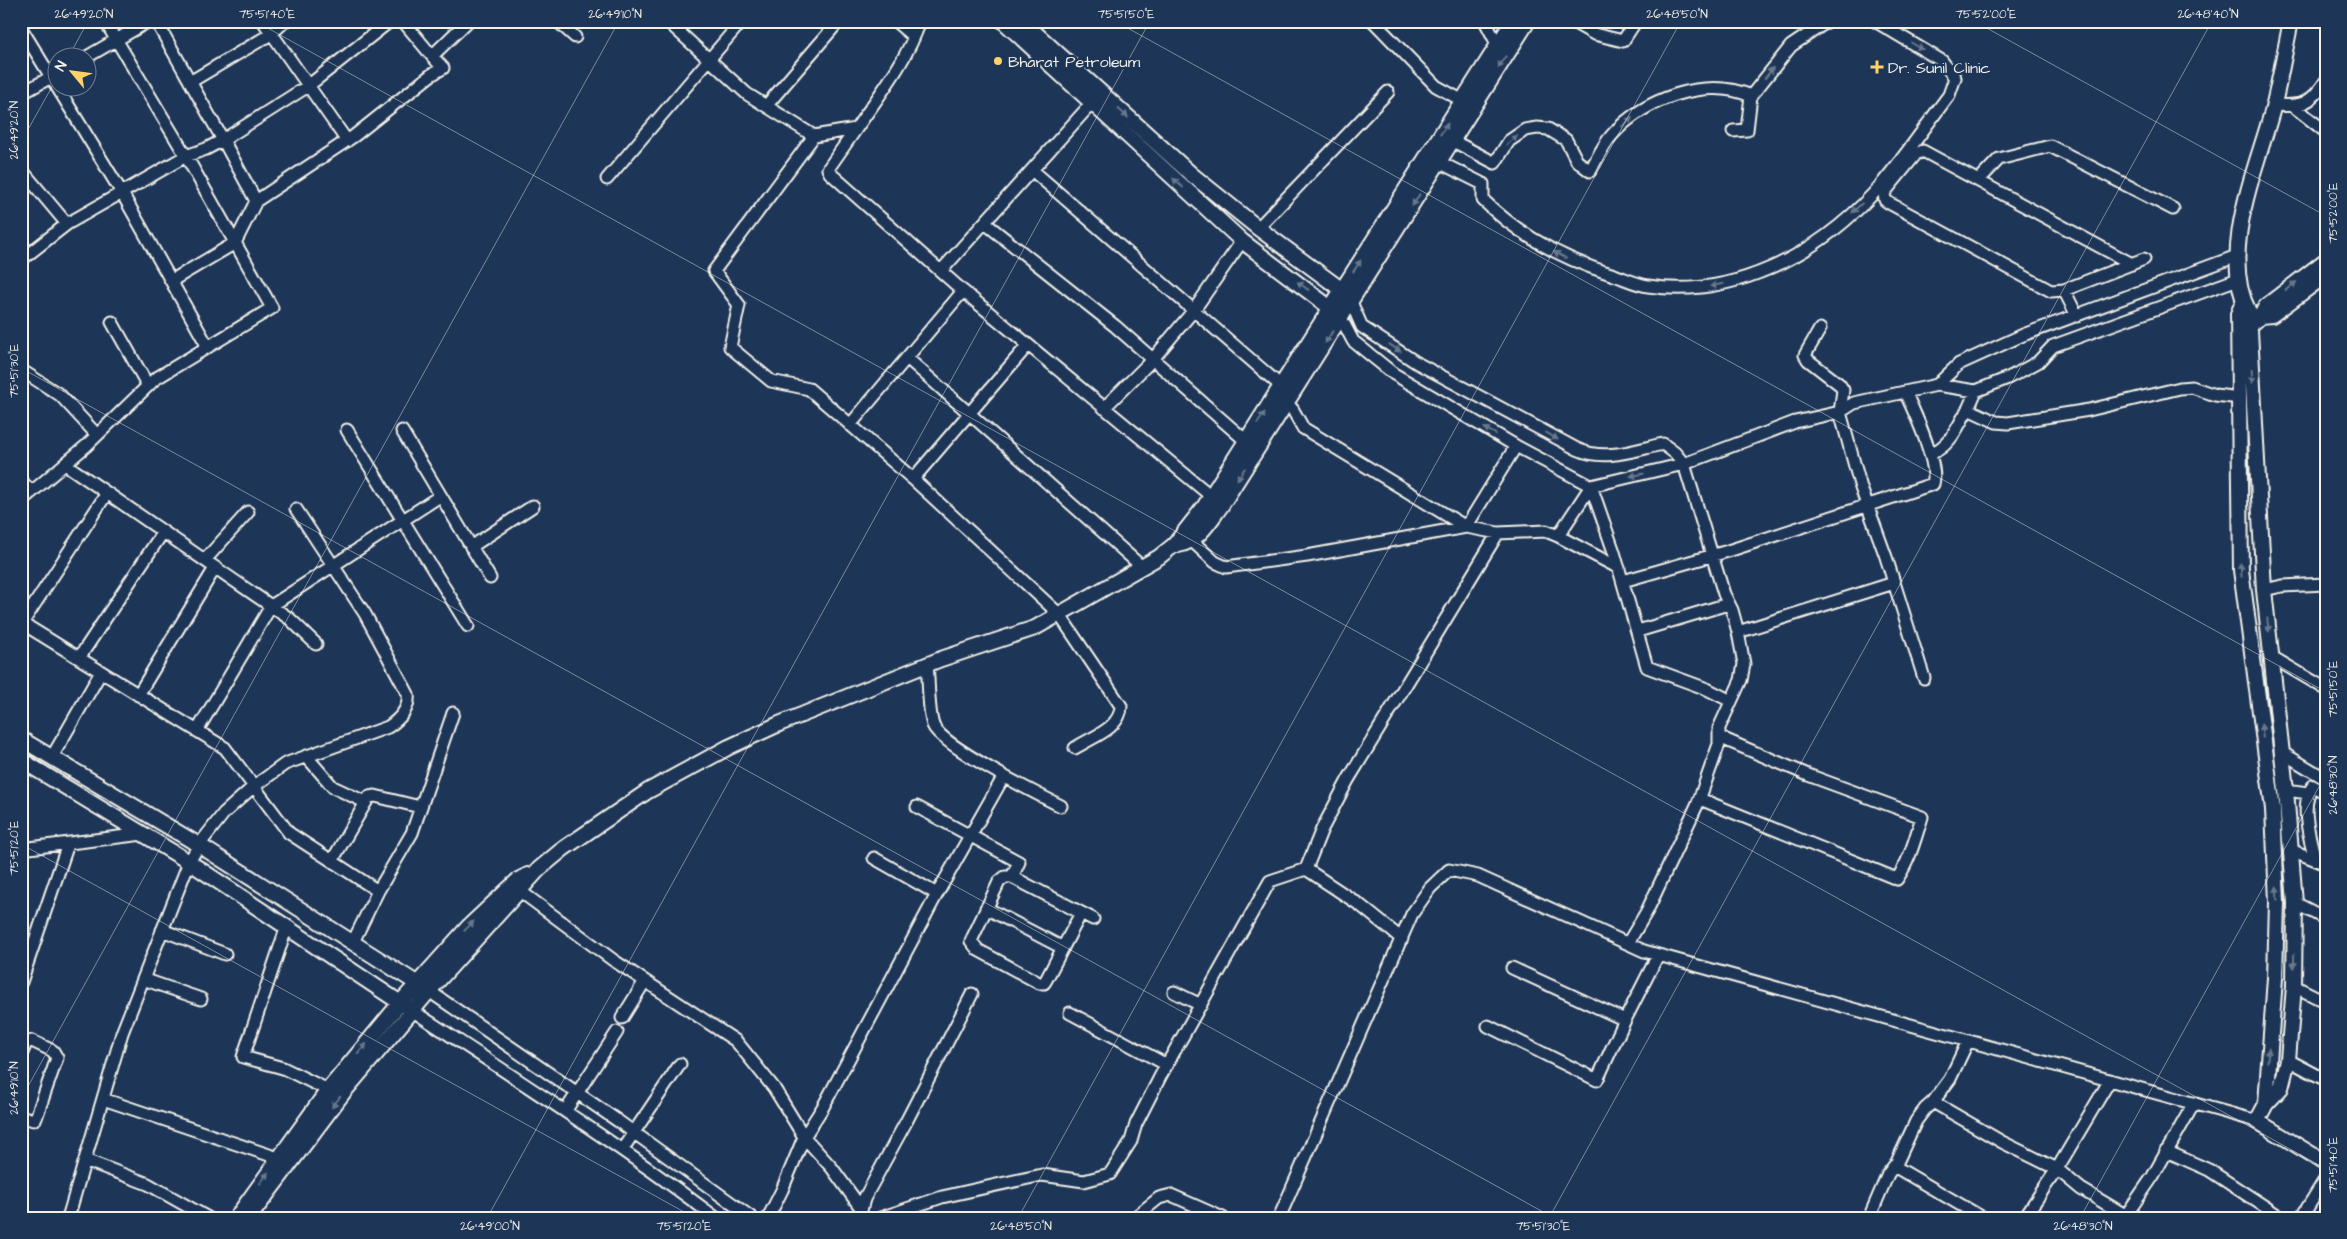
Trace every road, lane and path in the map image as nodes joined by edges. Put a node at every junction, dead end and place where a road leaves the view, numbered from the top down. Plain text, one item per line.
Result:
1 (105, 21) edge
2 (149, 21) edge
3 (156, 21) edge
4 (262, 21) edge
5 (285, 21) edge
6 (390, 21) edge
7 (403, 21) edge
8 (468, 21) edge
9 (557, 21) edge
10 (667, 21) edge
11 (742, 21) edge
12 (838, 21) edge
13 (895, 21) edge
14 (920, 21) edge
15 (1003, 21) edge
16 (1022, 21) edge
17 (1373, 21) edge
18 (1485, 21) edge
19 (1513, 21) edge
20 (1528, 21) edge
21 (1571, 21) edge
22 (1636, 21) edge
23 (1828, 21) edge
24 (1875, 21) edge
25 (2292, 21) edge
26 (21, 28) edge
27 (271, 34) junction
28 (575, 37) dead end
29 (914, 37) junction
30 (115, 40) junction
31 (1498, 46) junction
32 (98, 50) edge
33 (432, 56) junction
34 (710, 60) junction
35 (48, 66) edge
36 (48, 78) edge
37 (2326, 81) edge
38 (190, 82) junction
39 (308, 86) junction
40 (1388, 92) dead end
41 (1101, 93) junction
42 (21, 94) edge
43 (1751, 96) junction
44 (67, 98) edge
45 (1462, 101) junction
46 (1091, 104) junction
47 (2274, 105) junction
48 (766, 106) junction
49 (2293, 106) junction
50 (856, 129) junction
51 (1733, 131) dead end
52 (2326, 132) edge
53 (814, 136) junction
54 (223, 140) junction
55 (347, 141) junction
56 (1453, 141) junction
57 (186, 156) junction
58 (1439, 162) junction
59 (21, 169) edge
60 (1032, 170) junction
61 (607, 179) dead end
62 (1978, 180) junction
63 (122, 193) junction
64 (256, 201) junction
65 (2173, 209) dead end
66 (985, 223) junction
67 (67, 224) junction
68 (1258, 228) junction
69 (1242, 242) junction
70 (235, 243) junction
71 (2237, 256) junction
72 (2144, 259) dead end
73 (21, 260) edge
74 (2326, 260) edge
75 (2132, 264) junction
76 (941, 271) junction
77 (2325, 278) edge
78 (2238, 279) junction
79 (171, 281) junction
80 (1342, 290) junction
81 (2064, 290) junction
82 (963, 292) junction
83 (1351, 302) junction
84 (1331, 307) junction
85 (1194, 310) junction
86 (2077, 316) junction
87 (2261, 316) junction
88 (1341, 318) junction
89 (112, 322) dead end
90 (2046, 328) junction
91 (1820, 329) dead end
92 (2244, 330) junction
93 (1028, 345) junction
94 (2053, 346) junction
95 (208, 347) junction
96 (907, 358) junction
97 (1153, 359) junction
98 (21, 370) edge
99 (1937, 385) junction
100 (148, 386) junction
101 (1281, 386) junction
102 (1976, 391) junction
103 (1905, 392) junction
104 (2240, 398) junction
105 (1287, 403) junction
106 (1104, 408) junction
107 (1968, 409) junction
108 (1840, 412) junction
109 (969, 414) junction
110 (850, 425) junction
111 (347, 430) dead end
112 (402, 431) dead end
113 (97, 435) junction
114 (1246, 441) junction
115 (1516, 446) junction
116 (1930, 454) junction
117 (65, 464) junction
118 (1684, 464) junction
119 (913, 479) junction
120 (21, 481) edge
121 (1591, 486) junction
122 (32, 492) junction
123 (107, 493) junction
124 (440, 496) junction
125 (1211, 496) junction
126 (21, 500) edge
127 (1868, 504) junction
128 (533, 506) dead end
129 (296, 509) dead end
130 (248, 512) dead end
131 (404, 520) junction
132 (1466, 527) junction
133 (163, 532) junction
134 (1498, 533) junction
135 (1188, 536) junction
136 (1558, 536) junction
137 (471, 546) junction
138 (1712, 556) junction
139 (205, 560) junction
140 (334, 566) junction
141 (1141, 566) junction
142 (215, 568) junction
143 (1619, 568) junction
144 (490, 578) dead end
145 (1623, 581) junction
146 (1894, 583) junction
147 (2326, 584) edge
148 (2264, 590) junction
149 (1728, 604) junction
150 (271, 606) junction
151 (1059, 614) junction
152 (22, 624) edge
153 (468, 626) dead end
154 (1638, 631) junction
155 (1738, 632) junction
156 (316, 644) dead end
157 (79, 658) junction
158 (2272, 658) junction
159 (927, 664) junction
160 (101, 672) junction
161 (1924, 678) dead end
162 (2326, 689) edge
163 (138, 694) junction
164 (1731, 701) junction
165 (453, 713) dead end
166 (197, 732) junction
167 (1719, 737) junction
168 (21, 739) edge
169 (1075, 748) dead end
170 (2281, 752) junction
171 (306, 756) junction
172 (52, 757) junction
173 (21, 760) edge
174 (1004, 776) junction
175 (2326, 778) edge
176 (253, 787) junction
177 (2286, 790) junction
178 (2308, 793) junction
179 (2326, 793) edge
180 (1700, 799) junction
181 (365, 802) junction
182 (420, 806) junction
183 (917, 806) dead end
184 (1061, 806) dead end
185 (2289, 821) junction
186 (2308, 824) junction
187 (144, 834) junction
188 (970, 836) junction
189 (68, 844) junction
190 (199, 845) junction
191 (21, 849) edge
192 (2291, 850) junction
193 (874, 858) dead end
194 (332, 861) junction
195 (189, 862) junction
196 (2321, 862) edge
197 (1306, 869) junction
198 (1012, 877) junction
199 (519, 888) junction
200 (378, 891) junction
201 (937, 894) junction
202 (2295, 903) junction
203 (986, 908) junction
204 (1081, 913) junction
205 (1092, 919) dead end
206 (2326, 919) edge
207 (286, 926) junction
208 (162, 930) junction
209 (1402, 939) junction
210 (348, 940) junction
211 (1628, 943) junction
212 (1063, 948) junction
213 (224, 954) dead end
214 (1658, 955) junction
215 (334, 959) junction
216 (1512, 968) dead end
217 (143, 979) junction
218 (645, 981) junction
219 (21, 982) edge
220 (2294, 986) junction
221 (423, 987) junction
222 (1174, 992) dead end
223 (972, 994) dead end
224 (201, 999) dead end
225 (2326, 1002) edge
226 (400, 1003) junction
227 (1201, 1005) junction
228 (412, 1011) junction
229 (1070, 1013) dead end
230 (622, 1018) dead end
231 (1625, 1020) junction
232 (1488, 1026) dead end
233 (617, 1032) dead end
234 (1968, 1041) junction
235 (21, 1055) edge
236 (2288, 1060) junction
237 (680, 1064) dead end
238 (1167, 1065) junction
239 (2110, 1080) junction
240 (2326, 1080) edge
241 (328, 1090) junction
242 (577, 1093) junction
243 (103, 1099) junction
244 (1933, 1102) junction
245 (2194, 1103) junction
246 (2266, 1104) junction
247 (566, 1110) junction
248 (21, 1116) edge
249 (2257, 1121) junction
250 (634, 1133) junction
251 (804, 1137) junction
252 (622, 1150) junction
253 (2166, 1151) junction
254 (278, 1158) junction
255 (85, 1160) junction
256 (2326, 1163) edge
257 (1894, 1166) junction
258 (2057, 1169) junction
259 (2326, 1178) edge
260 (860, 1213) edge
261 (2126, 1217) edge
262 (68, 1218) edge
263 (208, 1218) edge
264 (236, 1218) edge
265 (248, 1218) edge
266 (716, 1218) edge
267 (752, 1218) edge
268 (768, 1218) edge
269 (880, 1218) edge
270 (1134, 1218) edge
271 (1224, 1218) edge
272 (1279, 1218) edge
273 (1868, 1218) edge
274 (1983, 1218) edge
275 (2024, 1218) edge
276 (2282, 1218) edge
277 (2301, 1218) edge

1 - 30 street
2 - 30 street
3 - 38 street
4 - 27 street
5 - 27 street
6 - 39 street
7 - 33 street
8 - 33 street
9 - 28 street
10 - 34 street
11 - 34 street
12 - 48 street
13 - 29 street
14 - 29 street
15 - 46 street
16 - 41 street
17 - 45 street
18 - 31 street
19 - 31 street
20 -> 56 street
21 - 22 street
43 -> 23 street
24 -> 58 street
25 - 47 street
26 - 35 street
27 - 38 street
27 - 39 street
29 - 50 street
30 - 32 street
30 - 57 street
31 - 45 street
33 - 55 street
34 - 48 street
34 - 61 street
36 - 42 street
37 - 49 street
38 - 54 street
39 - 54 street
39 - 55 street
40 - 68 street
41 - 46 street
41 -> 68 street
43 - 51 street
56 -> 43 street
44 - 63 street
80 -> 45 street
46 - 60 street
69 -> 46 street
47 - 49 street
47 - 71 street
48 - 53 street
49 - 52 street
50 - 53 street
50 - 76 street
53 - 110 street
54 - 57 street
54 - 64 street
55 - 64 street
56 - 58 street
57 - 63 street
57 - 70 street
58 -> 83 street
59 - 67 street
60 - 66 street
60 - 85 street
62 - 65 street
62 - 75 street
62 - 81 street
63 - 67 street
63 - 79 street
64 - 70 street
66 - 76 street
66 - 97 street
67 - 73 street
68 - 80 street
84 -> 69 street
69 - 85 street
70 - 79 street
70 - 95 street
71 - 78 street
71 - 86 street
72 - 75 street
87 -> 74 street
75 - 81 street
76 - 82 street
77 - 87 street
78 - 92 street
78 - 94 street
79 - 95 street
80 - 83 street
80 - 84 street
81 - 86 street
82 - 93 street
82 - 96 street
83 - 88 street
83 -> 118 street
84 - 88 street
84 - 101 street
85 - 97 street
85 - 101 street
86 - 90 street
87 - 92 street
88 -> 105 street
115 -> 88 street
89 - 100 street
90 - 94 street
90 - 99 street
91 - 108 street
92 - 104 street
92 -> 148 street
93 - 106 street
93 - 109 street
94 - 102 street
95 - 100 street
96 - 109 street
96 - 110 street
97 - 106 street
97 - 114 street
98 - 113 street
99 - 102 street
99 - 103 street
100 - 113 street
114 -> 101 street
102 - 107 street
103 - 108 street
103 - 116 street
104 - 107 street
246 -> 104 street
105 - 132 street
105 -> 135 street
106 - 125 street
107 - 116 street
108 - 118 street
108 - 127 street
109 - 119 street
109 - 141 street
110 - 119 street
111 - 131 street
112 - 124 street
113 - 117 street
114 - 125 street
115 - 121 street
115 - 132 street
116 - 127 street
117 - 122 street
117 - 123 street
118 -> 121 street
118 - 138 street
119 - 151 street
120 - 122 street
121 - 136 street
121 - 143 street
122 - 126 street
123 - 133 street
123 - 152 street
124 - 131 street
124 - 137 street
125 - 135 street
127 - 138 street
127 - 146 street
128 - 137 street
129 - 140 street
130 - 139 street
131 - 140 street
131 - 153 street
132 - 134 street
132 - 135 street
133 - 139 street
133 - 157 street
134 - 136 street
134 - 197 street
135 - 141 street
136 - 143 street
137 - 144 street
138 - 145 street
138 - 149 street
139 - 142 street
140 - 150 street
140 - 171 street
141 - 151 street
142 - 150 street
142 - 163 street
143 - 145 street
145 - 154 street
146 - 155 street
146 - 161 street
147 - 148 street
148 -> 158 street
149 - 154 street
149 - 155 street
150 - 156 street
150 - 166 street
151 - 159 street
151 - 169 street
152 - 157 street
154 - 164 street
155 - 164 street
157 - 160 street
158 - 162 street
158 - 170 street
159 - 174 street
159 - 199 street
160 - 163 street
160 - 172 street
163 - 166 street
164 - 167 street
165 - 182 street
166 - 176 street
167 - 180 street
167 - 180 street
168 - 172 street
170 - 175 street
170 - 177 street
171 - 176 street
171 - 181 street
172 - 190 street
173 - 187 street
174 - 184 street
174 - 188 street
176 - 190 street
176 - 194 street
177 - 178 street
177 - 185 street
178 - 179 street
178 - 186 street
180 - 211 street
181 - 182 street
181 - 194 street
182 - 200 street
183 - 188 street
185 - 186 street
185 - 192 street
186 - 196 street
187 - 189 street
187 - 195 street
188 - 198 street
188 - 201 street
189 - 191 street
189 - 219 street
190 - 195 street
190 - 210 street
192 - 196 street
192 - 202 street
193 - 201 street
194 - 200 street
195 - 207 street
195 - 208 street
197 - 209 street
197 - 227 street
198 - 203 street
198 - 204 street
199 - 218 street
199 - 221 street
200 - 210 street
201 - 251 street
202 - 206 street
202 -> 220 street
203 - 212 street
203 - 212 street
204 - 205 street
204 - 212 street
207 - 215 street
207 - 241 street
208 - 213 street
208 - 217 street
209 - 211 street
209 - 272 street
210 - 215 street
210 - 221 street
211 - 214 street
214 - 231 street
214 - 234 street
215 - 226 street
216 - 231 street
217 - 224 street
217 - 243 street
218 - 230 street
218 - 251 street
220 - 225 street
220 - 236 street
221 - 226 street
221 - 228 street
221 - 242 street
222 - 227 street
223 - 260 street
226 - 228 street
241 -> 226 street
227 - 238 street
228 - 247 street
228 -> 265 street
229 - 238 street
231 - 232 street
233 - 242 street
234 - 239 street
234 - 244 street
235 - 248 street
236 - 240 street
236 - 246 street
237 - 250 street
238 - 269 street
239 - 245 street
239 - 258 street
241 - 254 street
242 - 247 street
242 - 250 street
243 - 254 street
243 - 255 street
244 - 257 street
244 - 258 street
245 - 249 street
245 - 253 street
246 - 249 street
247 - 252 street
249 - 256 street
250 - 252 street
250 - 267 street
251 - 260 street
251 - 268 street
252 - 266 street
253 - 261 street
253 - 276 street
264 -> 254 street
255 - 262 street
255 - 263 street
257 - 273 street
257 - 274 street
258 - 261 street
258 - 275 street
259 - 277 street
270 - 271 street

